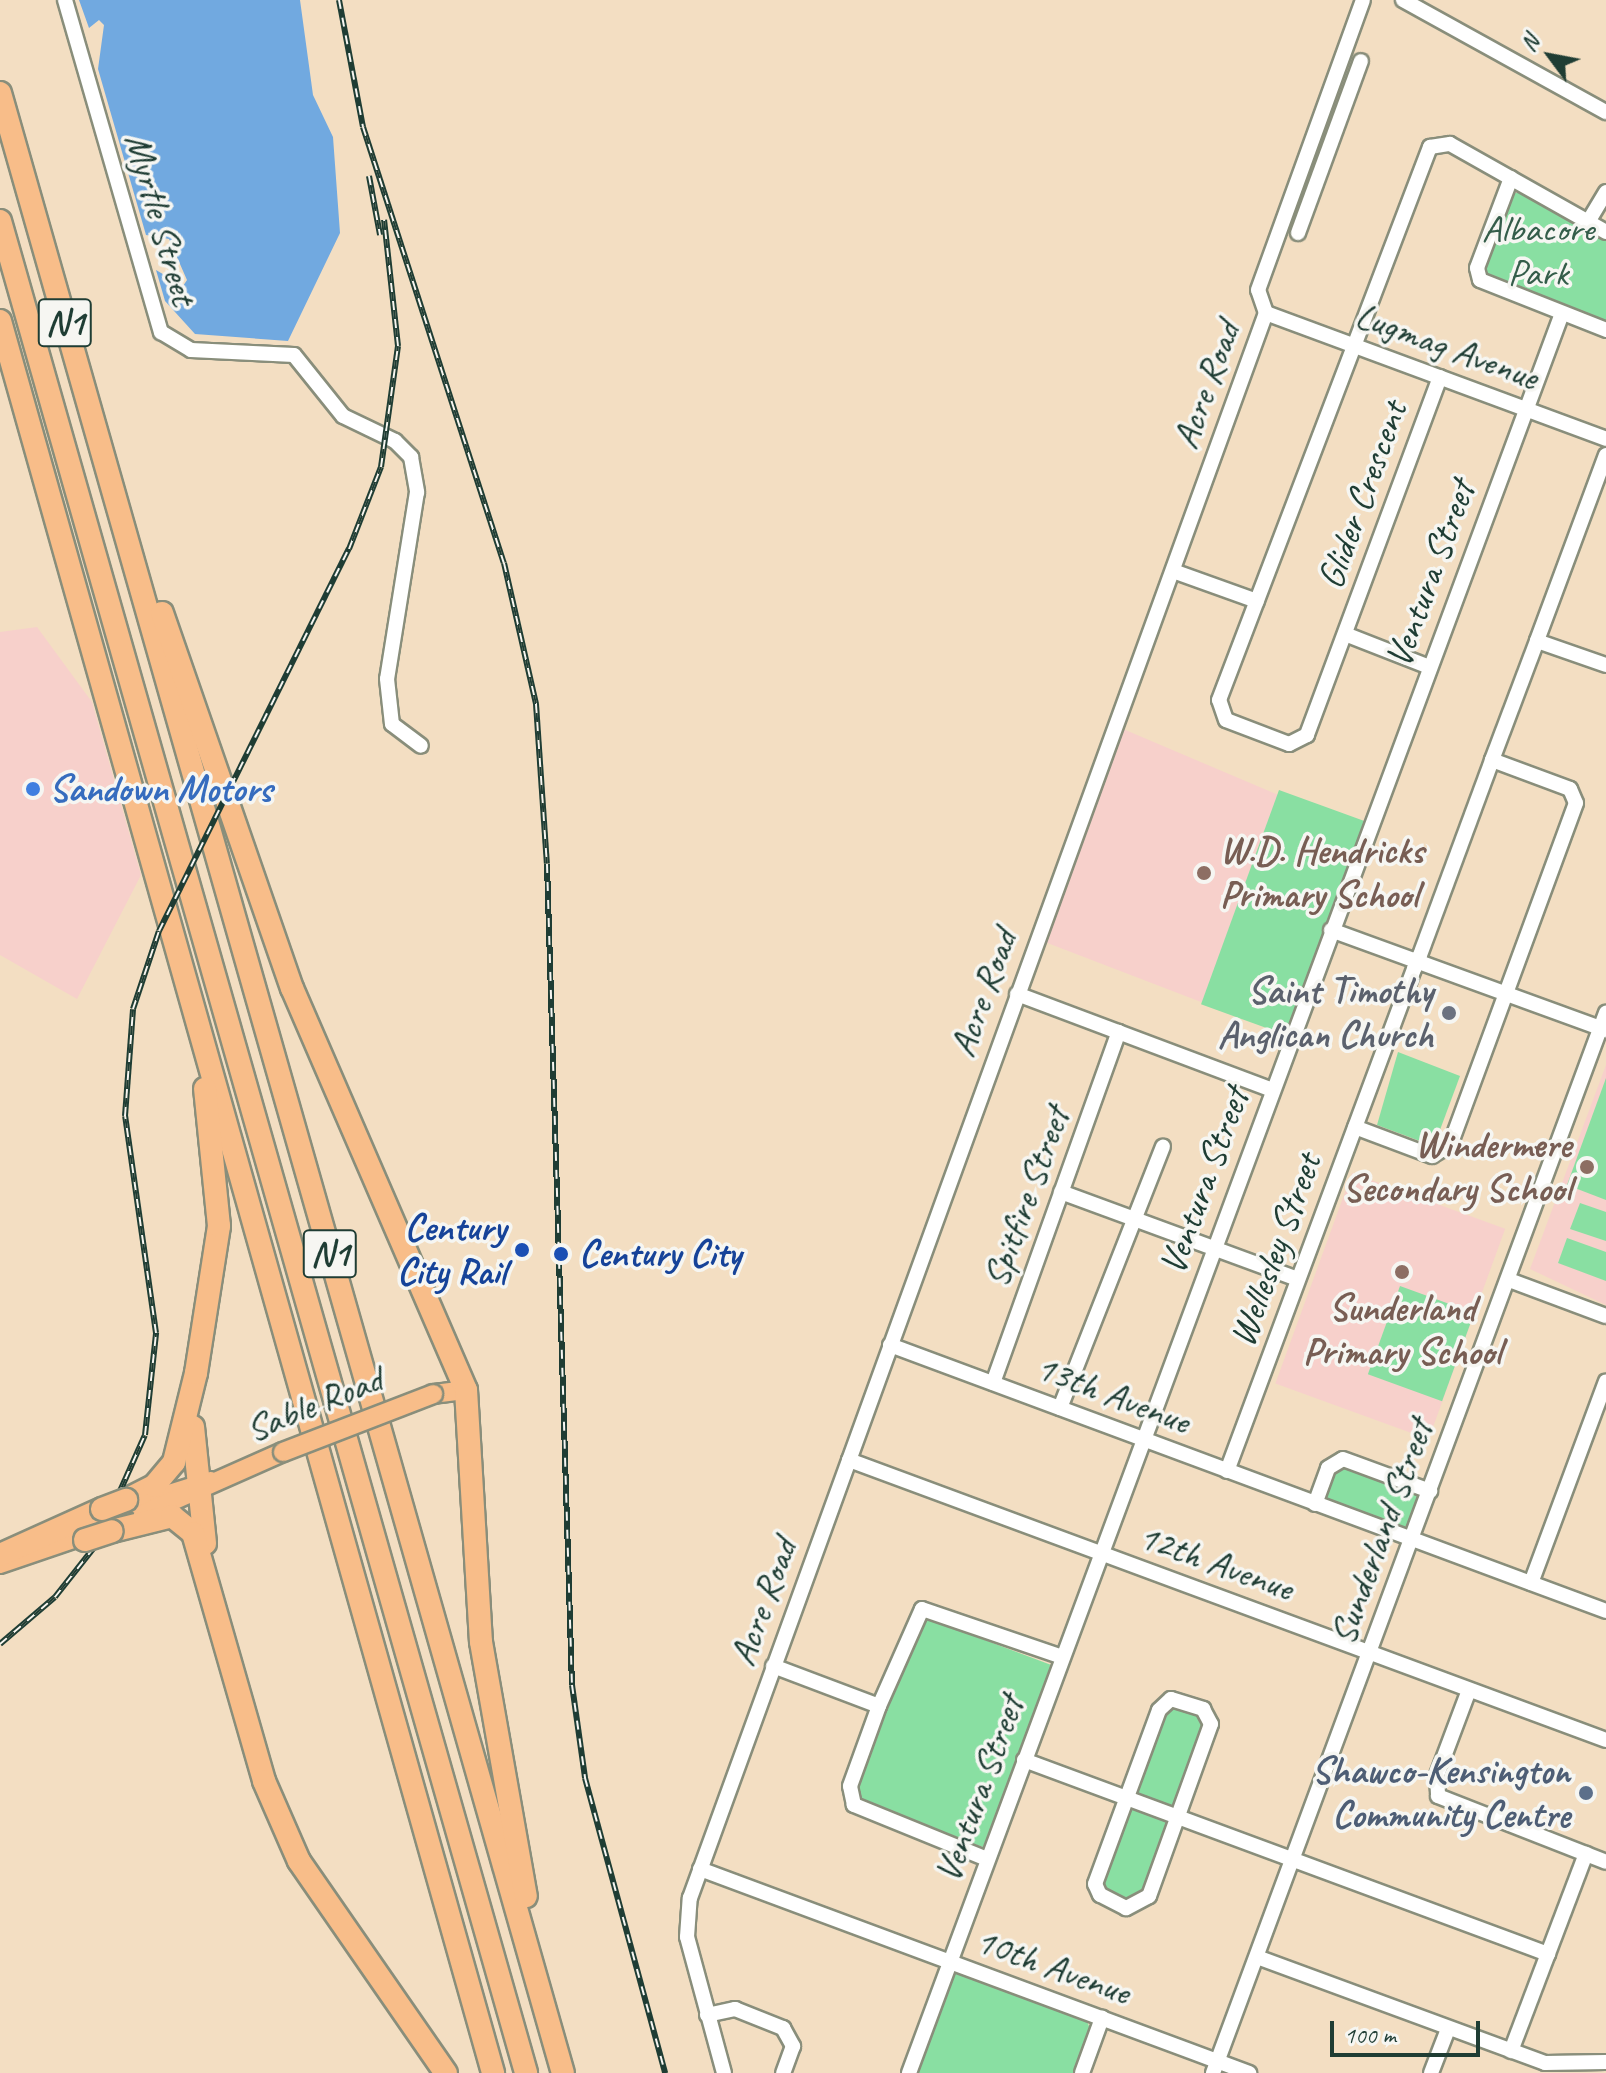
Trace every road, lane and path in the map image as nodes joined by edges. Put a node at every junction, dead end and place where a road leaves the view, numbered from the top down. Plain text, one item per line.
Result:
1 (65, 0) edge
2 (1363, 0) edge
3 (1403, 0) edge
4 (1361, 61) dead end
5 (0, 93) edge
6 (1606, 112) edge
7 (1317, 127) junction
8 (1334, 134) junction
9 (1511, 178) junction
10 (1606, 192) edge
11 (0, 221) edge
12 (1588, 222) junction
13 (1606, 232) edge
14 (1298, 233) dead end
15 (1266, 313) junction
16 (1562, 313) junction
17 (0, 321) edge
18 (1606, 330) edge
19 (0, 333) edge
20 (1353, 345) junction
21 (1440, 377) junction
22 (21, 394) junction
23 (1526, 409) junction
24 (97, 435) junction
25 (1606, 439) edge
26 (1606, 455) edge
27 (1173, 571) junction
28 (1257, 601) junction
29 (1345, 634) junction
30 (1537, 641) junction
31 (1606, 665) edge
32 (1429, 667) junction
33 (421, 746) dead end
34 (1492, 760) junction
35 (1331, 930) junction
36 (1417, 962) junction
37 (183, 970) junction
38 (1017, 994) junction
39 (1505, 995) junction
40 (1606, 1013) edge
41 (1604, 1030) edge
42 (1119, 1032) junction
43 (1272, 1090) junction
44 (1355, 1127) junction
45 (1163, 1147) dead end
46 (1061, 1192) junction
47 (1132, 1220) junction
48 (1213, 1247) junction
49 (1298, 1279) junction
50 (1509, 1280) junction
51 (1606, 1316) edge
52 (890, 1345) junction
53 (199, 1356) junction
54 (1606, 1381) edge
55 (462, 1383) junction
56 (993, 1383) junction
57 (1060, 1408) junction
58 (1142, 1439) junction
59 (849, 1460) junction
60 (1227, 1471) junction
61 (202, 1486) junction
62 (1430, 1491) junction
63 (1315, 1504) junction
64 (103, 1523) junction
65 (1412, 1540) junction
66 (1100, 1553) junction
67 (0, 1555) edge
68 (0, 1564) edge
69 (1531, 1583) junction
70 (213, 1590) junction
71 (1606, 1611) edge
72 (1370, 1653) junction
73 (1062, 1657) junction
74 (773, 1666) junction
75 (1469, 1690) junction
76 (879, 1706) junction
77 (1606, 1740) edge
78 (1024, 1760) junction
79 (1127, 1797) junction
80 (1177, 1816) junction
81 (1586, 1854) junction
82 (987, 1859) junction
83 (1293, 1859) junction
84 (1606, 1862) edge
85 (700, 1869) junction
86 (1548, 1954) junction
87 (1257, 1957) junction
88 (950, 1961) junction
89 (707, 2015) junction
90 (1102, 2018) junction
91 (1448, 2029) junction
92 (1511, 2051) junction
93 (1606, 2062) edge
94 (1216, 2067) edge
95 (446, 2073) edge
96 (493, 2073) edge
97 (526, 2073) edge
98 (563, 2073) edge
99 (572, 2073) edge
100 (724, 2073) edge
101 (783, 2073) edge
102 (909, 2073) edge
103 (1082, 2073) edge
104 (1249, 2073) edge
105 (1431, 2073) edge

1 - 33 street, Myrtle Street
2 - 7 street, Acre Road
3 - 6 street
4 - 8 street
5 - 24 highway, N1
7 - 8 street
7 - 15 street, Acre Road
8 - 14 street
9 - 12 street
9 - 16 street
9 - 20 street, Glider Crescent
10 - 12 street
11 - 97 highway, N1
12 - 13 street
15 - 20 street, Lugmag Avenue
15 - 27 street, Acre Road
16 - 18 street
16 - 23 street, Ventura Street
17 - 22 highway
19 - 22 highway
20 - 21 street, Lugmag Avenue
20 - 28 street, Glider Crescent
21 - 23 street, Lugmag Avenue
21 - 29 street, Glider Crescent
22 - 37 highway
23 - 25 street, Lugmag Avenue
23 - 32 street, Ventura Street
24 - 55 highway
24 - 98 highway, N1
26 - 30 street, Wellesley Street
27 - 28 street, Glider Crescent
27 - 38 street, Acre Road
28 - 29 street, Glider Crescent
29 - 32 street, Glider Crescent
30 - 31 street
30 - 34 street, Wellesley Street
32 - 35 street, Ventura Street
34 - 36 street, Wellesley Street
34 - 39 street
35 - 36 street
35 - 43 street, Ventura Street
36 - 39 street
36 - 44 street, Wellesley Street
37 - 53 highway
37 - 96 highway
38 - 42 street
38 - 52 street, Acre Road
39 - 41 street
39 - 44 street
40 - 41 street, Sunderland Street
41 - 50 street, Sunderland Street
42 - 43 street
42 - 46 street, Spitfire Street
43 - 48 street, Ventura Street
44 - 49 street, Wellesley Street
45 - 47 street
46 - 47 street
46 - 56 street, Spitfire Street
47 - 48 street
47 - 57 street
48 - 49 street
48 - 58 street, Ventura Street
49 - 60 street, Wellesley Street
50 - 51 street
50 - 62 street, Sunderland Street
52 - 56 street, 13th Avenue
52 - 59 street, Acre Road
53 - 61 highway
53 - 64 highway
54 - 69 street
55 - 61 main road, Sable Road, bridge
55 - 99 highway
56 - 57 street, 13th Avenue
57 - 58 street, 13th Avenue
58 - 60 street, 13th Avenue
58 - 66 street, Ventura Street
59 - 66 street, 12th Avenue
59 - 74 street, Acre Road
60 - 63 street, 13th Avenue
61 - 64 main road, Sable Road
61 - 70 highway
62 - 63 street
62 - 65 street, Sunderland Street
63 - 65 street, 13th Avenue
64 - 67 highway
64 - 68 main road, Sable Road
64 - 70 highway
65 - 69 street, 13th Avenue
65 - 72 street, Sunderland Street
66 - 72 street, 12th Avenue
66 - 73 street, Ventura Street
69 - 71 street, 13th Avenue
70 - 95 highway
72 - 75 street, 12th Avenue
72 - 83 street, Sunderland Street
73 - 76 street
73 - 78 street, Ventura Street
74 - 76 street
74 - 85 street, Acre Road
75 - 77 street, 12th Avenue
75 - 81 street
76 - 82 street
78 - 79 street
78 - 82 street, Ventura Street
79 - 80 street
79 - 80 street
79 - 80 street
80 - 83 street
81 - 84 street
81 - 86 street
82 - 88 street, Ventura Street
83 - 86 street
83 - 87 street, Sunderland Street
85 - 88 street, 10th Avenue
85 - 89 street, Acre Road
86 - 92 street
87 - 91 street
87 - 94 street, Sunderland Street
88 - 90 street, 10th Avenue
88 - 102 street, Ventura Street
89 - 100 street, Acre Road
89 - 101 street
90 - 94 street, 10th Avenue
90 - 103 street
91 - 92 street
91 - 105 street
92 - 93 street
94 - 104 street, 10th Avenue

